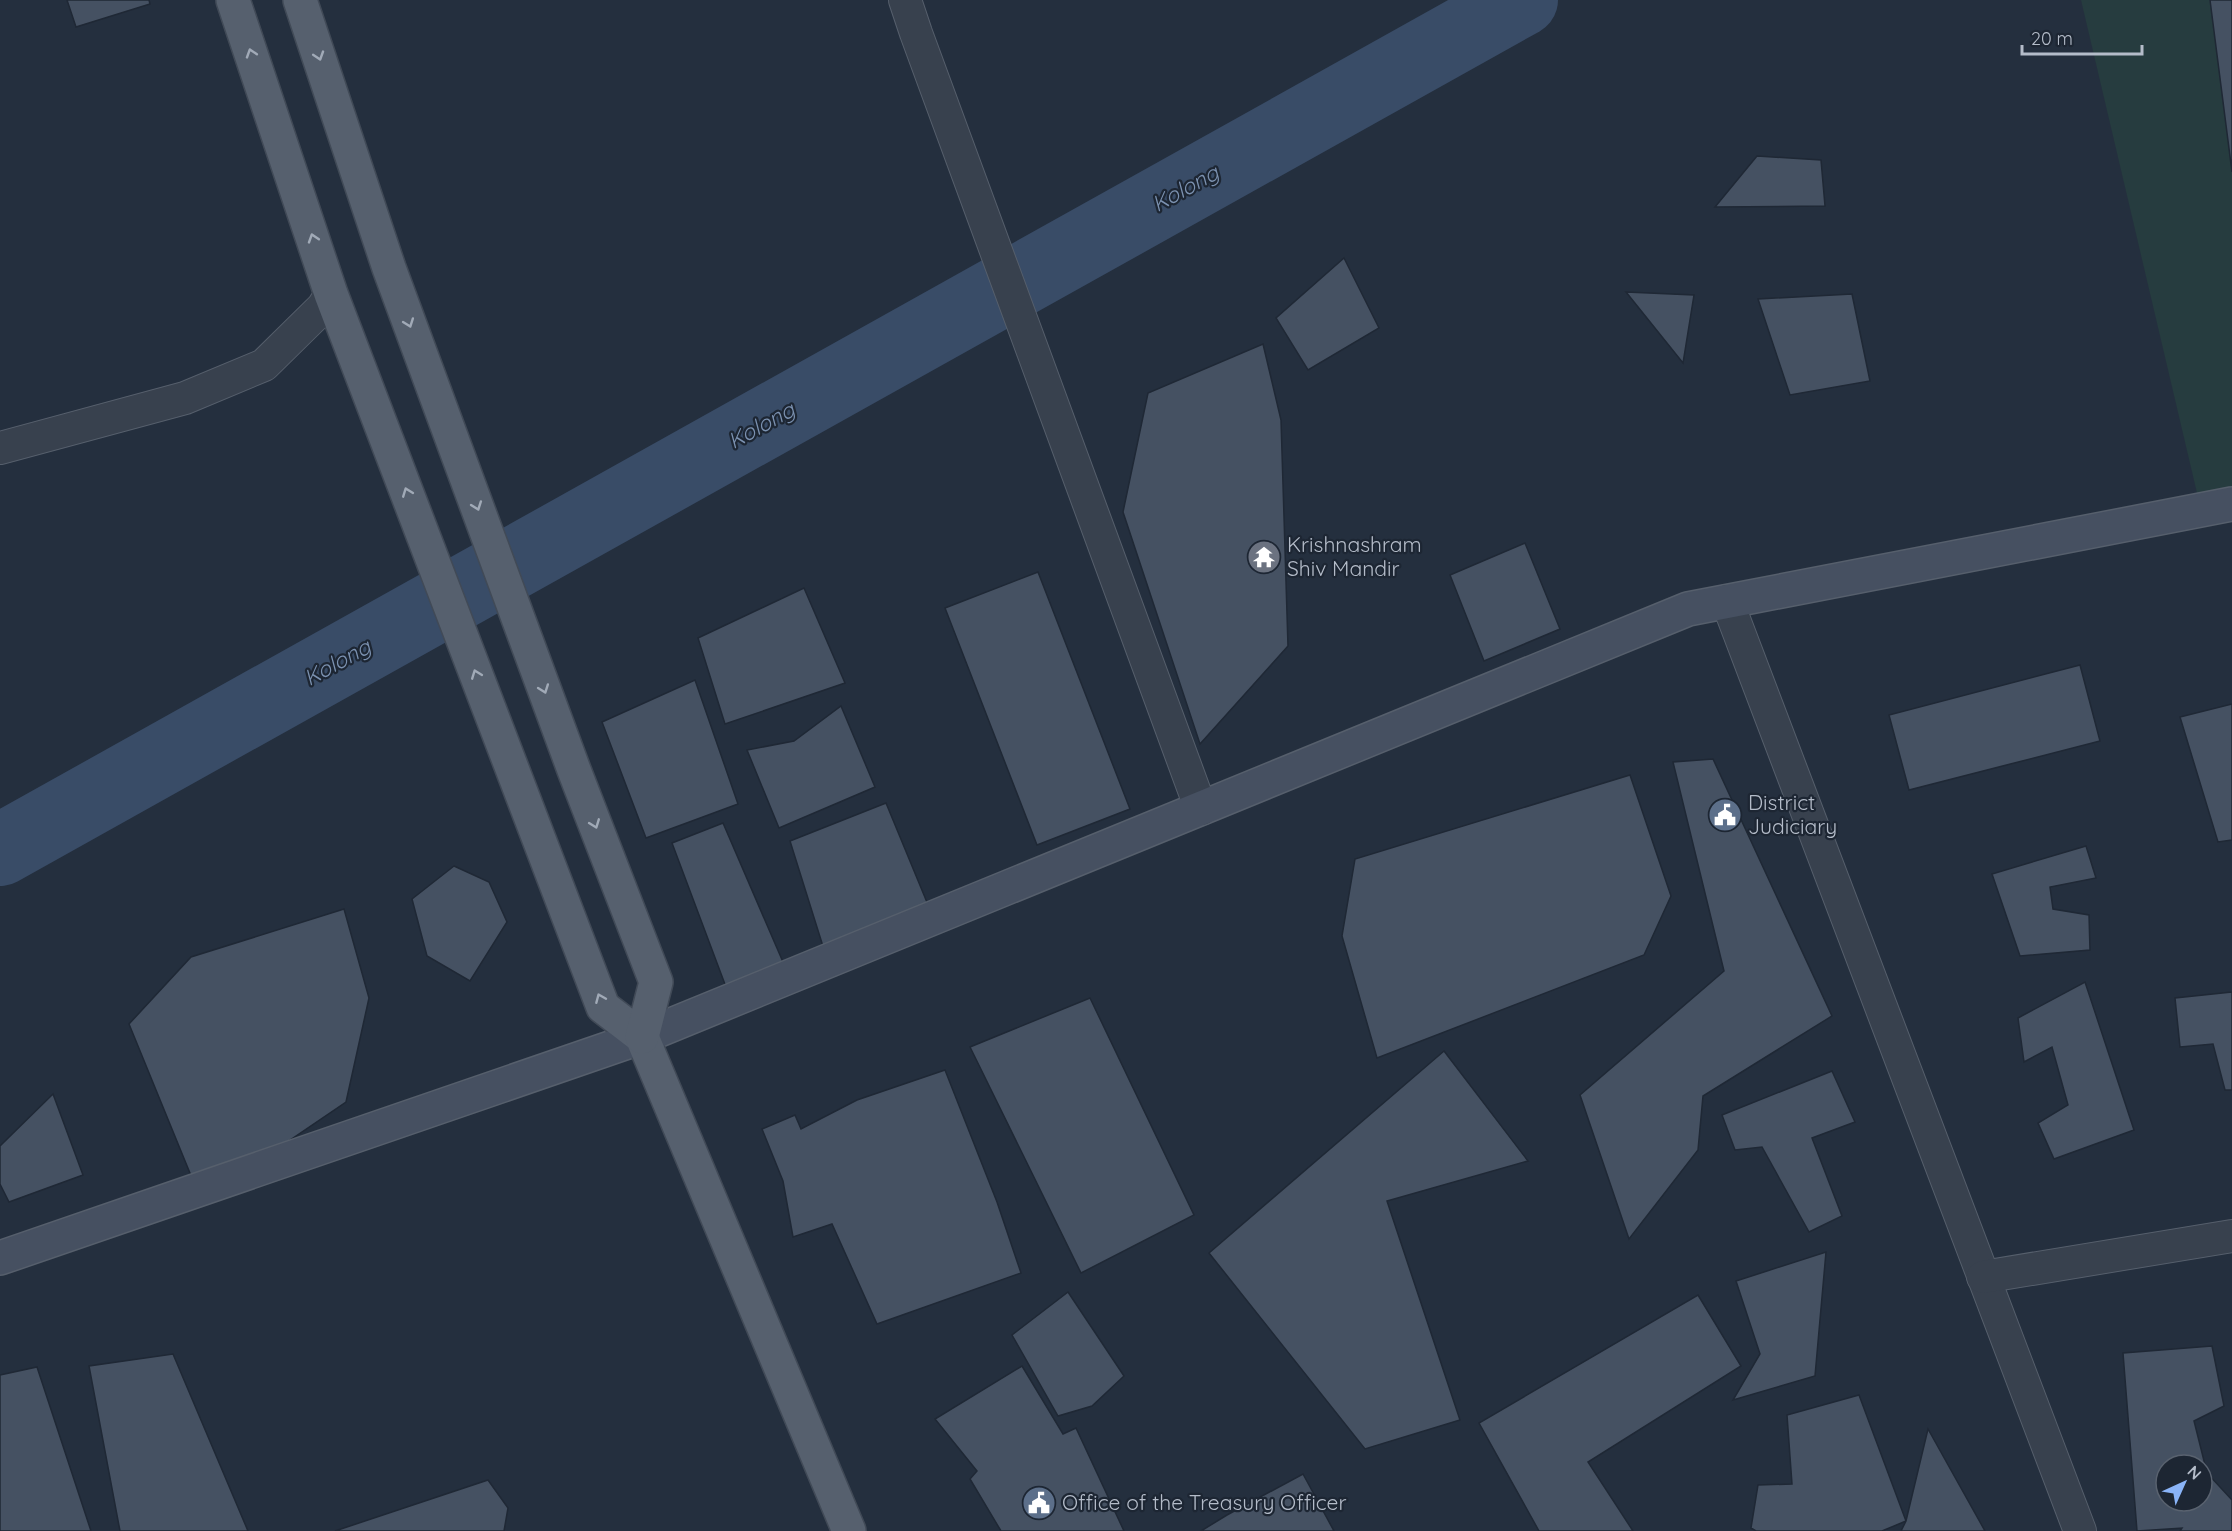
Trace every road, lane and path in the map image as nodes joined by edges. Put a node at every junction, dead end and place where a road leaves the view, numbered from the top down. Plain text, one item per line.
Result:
1 (233, 0) edge
2 (300, 0) edge
3 (905, 0) edge
4 (331, 294) junction
5 (0, 448) edge
6 (2232, 504) edge
7 (1727, 601) junction
8 (1201, 809) junction
9 (642, 1037) junction
10 (2232, 1236) edge
11 (0, 1258) edge
12 (1983, 1277) junction
13 (847, 1530) edge
14 (2080, 1531) edge

4 -> 1 main road
2 -> 9 main road
3 - 8 street
4 - 5 street
9 -> 4 main road
6 - 7 street
7 - 8 street
7 - 12 street
8 - 9 street
9 - 11 street
9 - 13 main road
10 - 12 street
12 - 14 street

